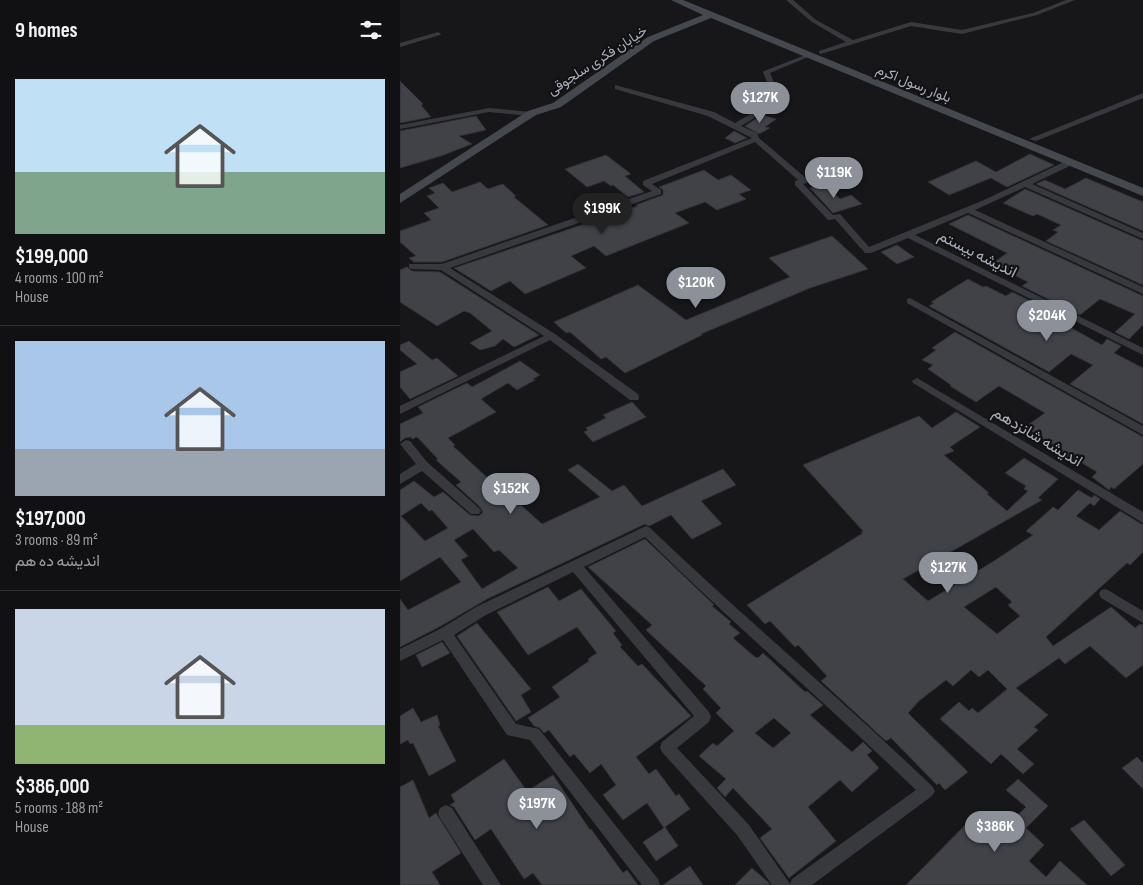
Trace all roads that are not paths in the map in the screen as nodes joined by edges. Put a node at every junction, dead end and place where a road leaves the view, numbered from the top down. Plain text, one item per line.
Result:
1 (675, 0) edge
2 (690, 0) edge
3 (789, 0) edge
4 (1072, 0) edge
5 (711, 15) junction
6 (438, 34) dead end
7 (853, 43) junction
8 (400, 45) edge
9 (821, 52) junction
10 (810, 55) junction
11 (618, 86) dead end
12 (1143, 95) edge
13 (530, 114) junction
14 (736, 125) junction
15 (400, 126) edge
16 (756, 139) junction
17 (1033, 139) junction
18 (1071, 162) junction
19 (1026, 184) junction
20 (1143, 184) edge
21 (1143, 192) edge
22 (400, 199) edge
23 (969, 210) junction
24 (907, 234) junction
25 (1143, 236) edge
26 (412, 266) dead end
27 (443, 267) junction
28 (1143, 291) edge
29 (910, 301) dead end
30 (551, 336) junction
31 (1143, 352) edge
32 (917, 381) dead end
33 (634, 397) dead end
34 (400, 410) edge
35 (1143, 431) edge
36 (406, 444) dead end
37 (423, 465) junction
38 (400, 480) edge
39 (476, 512) dead end
40 (1143, 518) edge
41 (575, 566) junction
42 (1106, 594) dead end
43 (1143, 618) edge
44 (445, 633) junction
45 (400, 655) edge
46 (446, 813) dead end
47 (493, 885) edge
48 (652, 885) edge
49 (782, 885) edge
50 (798, 885) edge

1 - 5 main road, بلوار رسول اکرم
2 - 9 main road, بلوار رسول اکرم
3 - 7 street
4 - 7 street
5 - 10 main road, بلوار رسول اکرم
5 - 13 main road, خیابان فکری سلجوقی
6 - 8 street
7 - 9 street
9 - 17 main road, بلوار رسول اکرم
10 - 14 street
10 - 18 main road, بلوار رسول اکرم
11 - 14 street
12 - 17 street
13 - 15 street
13 - 22 main road, خیابان فکری سلجوقی
14 - 16 street
16 - 24 street
16 - 27 street
17 - 20 main road, بلوار رسول اکرم
18 - 19 street
18 - 21 main road, بلوار رسول اکرم
19 - 23 street
19 - 25 street
23 - 24 street
23 - 28 street
24 - 31 street, اندیشه بیستم
26 - 27 street
27 - 30 street
29 - 35 street
30 - 33 street
30 - 34 street
32 - 40 street, اندیشه شانزدهم
36 - 37 street
37 - 38 street
37 - 39 street
41 - 44 street
41 - 49 street
41 - 50 street
42 - 43 street
44 - 45 street
44 - 48 street
46 - 47 street

